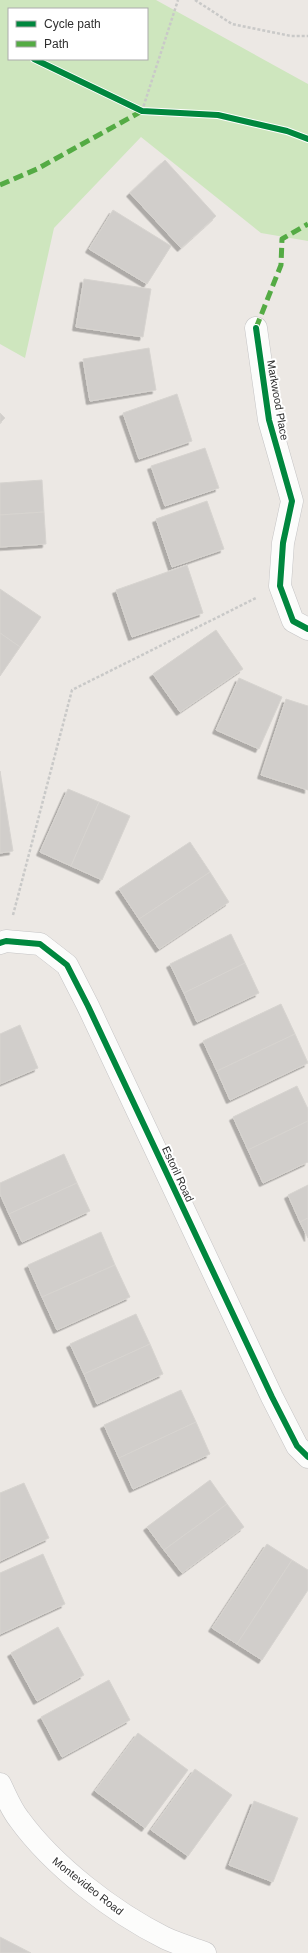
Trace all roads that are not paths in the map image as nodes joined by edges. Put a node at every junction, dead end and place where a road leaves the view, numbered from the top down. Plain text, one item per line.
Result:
1 (256, 328) dead end
2 (308, 630) edge
3 (3, 942) edge
4 (308, 1457) edge
5 (0, 1784) edge
6 (205, 1953) edge

1 - 2 street, Markwood Place
3 - 4 street, Estoril Road
5 - 6 street, Montevideo Road

